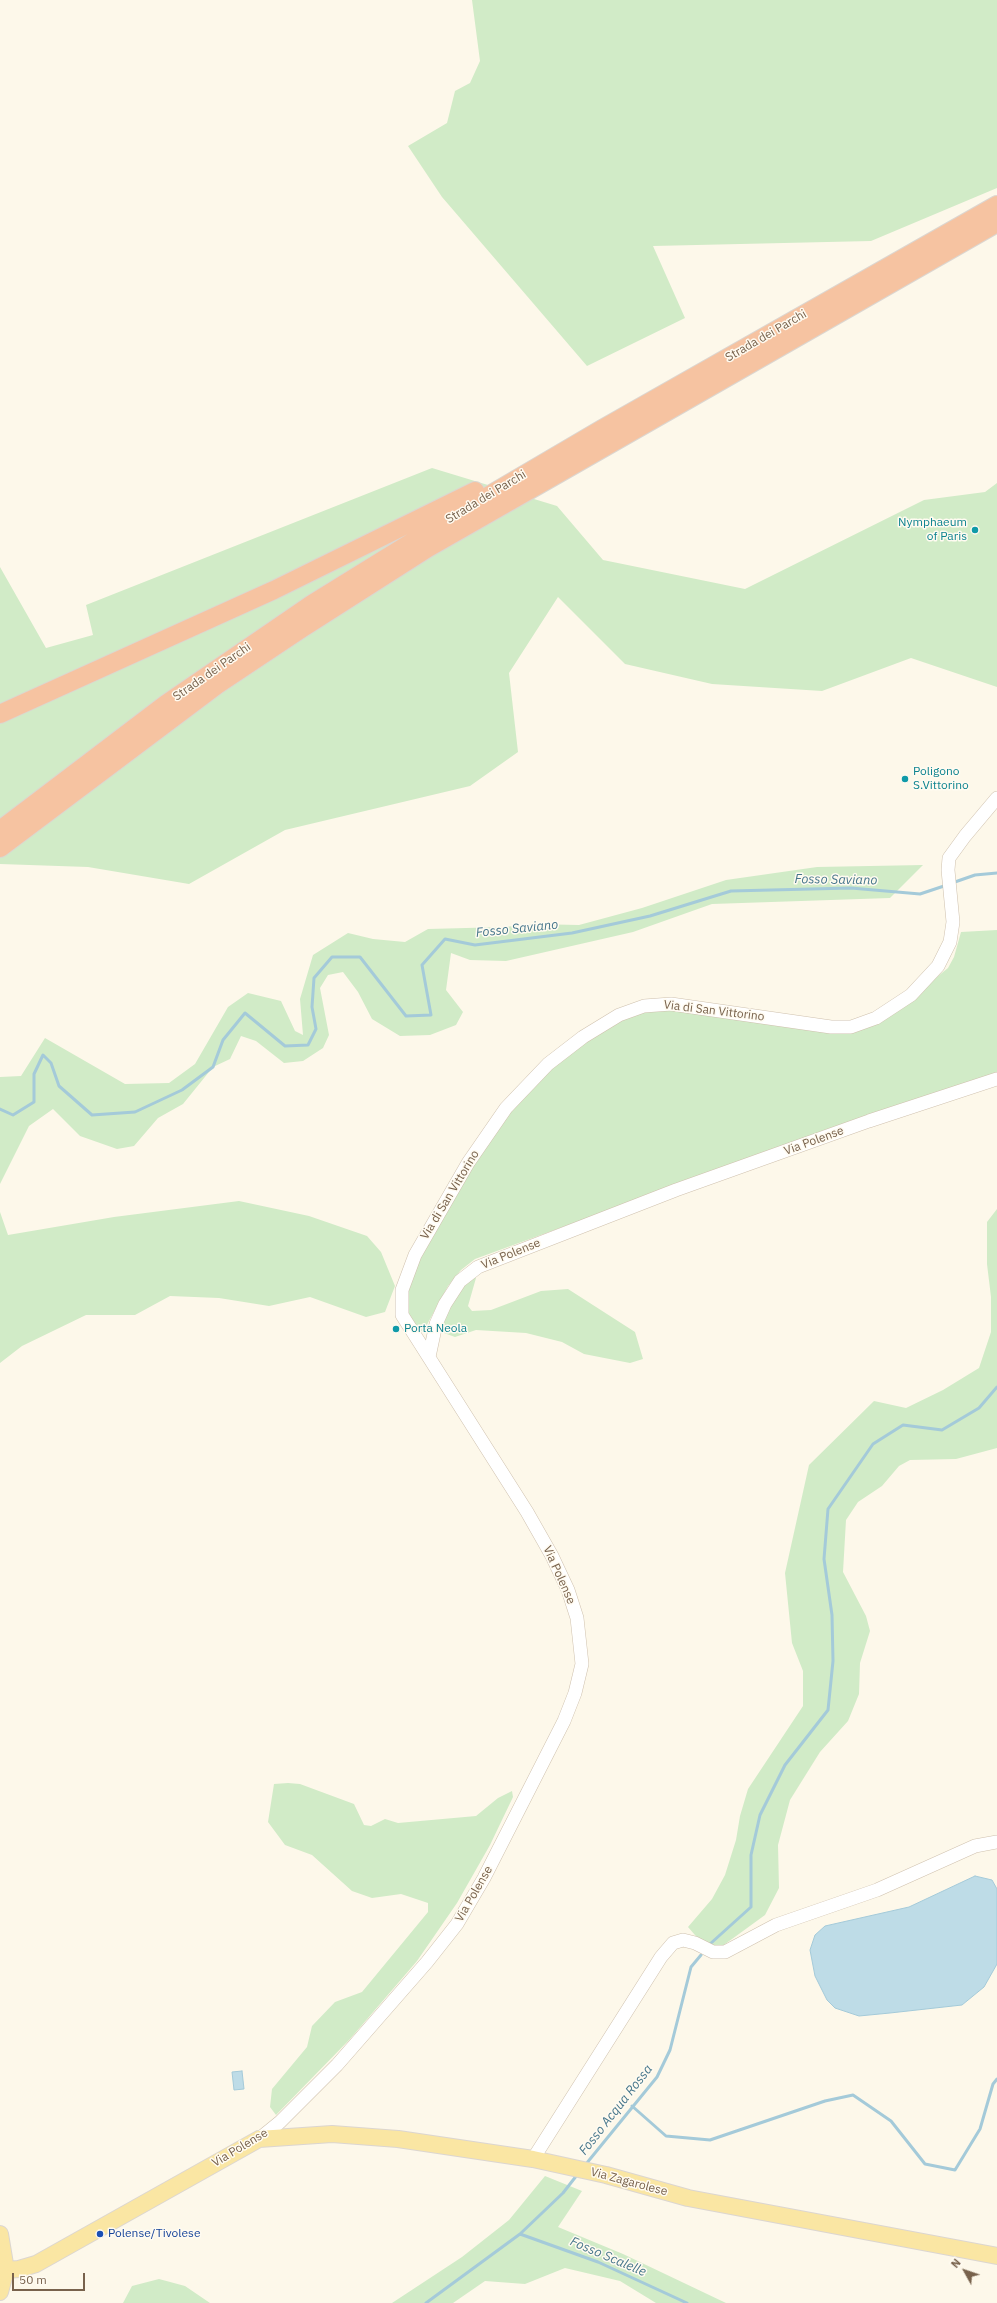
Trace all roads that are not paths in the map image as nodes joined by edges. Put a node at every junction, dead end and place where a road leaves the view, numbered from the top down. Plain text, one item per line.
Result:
1 (993, 216) edge
2 (602, 429) junction
3 (0, 714) edge
4 (107, 757) junction
5 (997, 798) edge
6 (0, 830) edge
7 (0, 848) edge
8 (997, 1079) edge
9 (429, 1357) junction
10 (997, 1842) edge
11 (259, 2139) junction
12 (533, 2159) junction
13 (0, 2234) edge
14 (997, 2256) edge
15 (6, 2270) junction
16 (0, 2292) edge

1 - 2 highway, Strada dei Parchi
1 - 4 highway, Strada dei Parchi
2 - 3 highway
2 - 4 highway, Strada dei Parchi
4 - 6 highway, Strada dei Parchi
4 - 7 highway, Strada dei Parchi
5 - 9 street, Via di San Vittorino
8 - 9 street, Via Polense
9 - 11 street, Via Polense
10 - 12 street
11 - 12 main road, Via Zagarolese
11 - 15 main road, Via Polense
12 - 14 main road, Via Zagarolese
13 - 15 main road
15 - 16 main road

